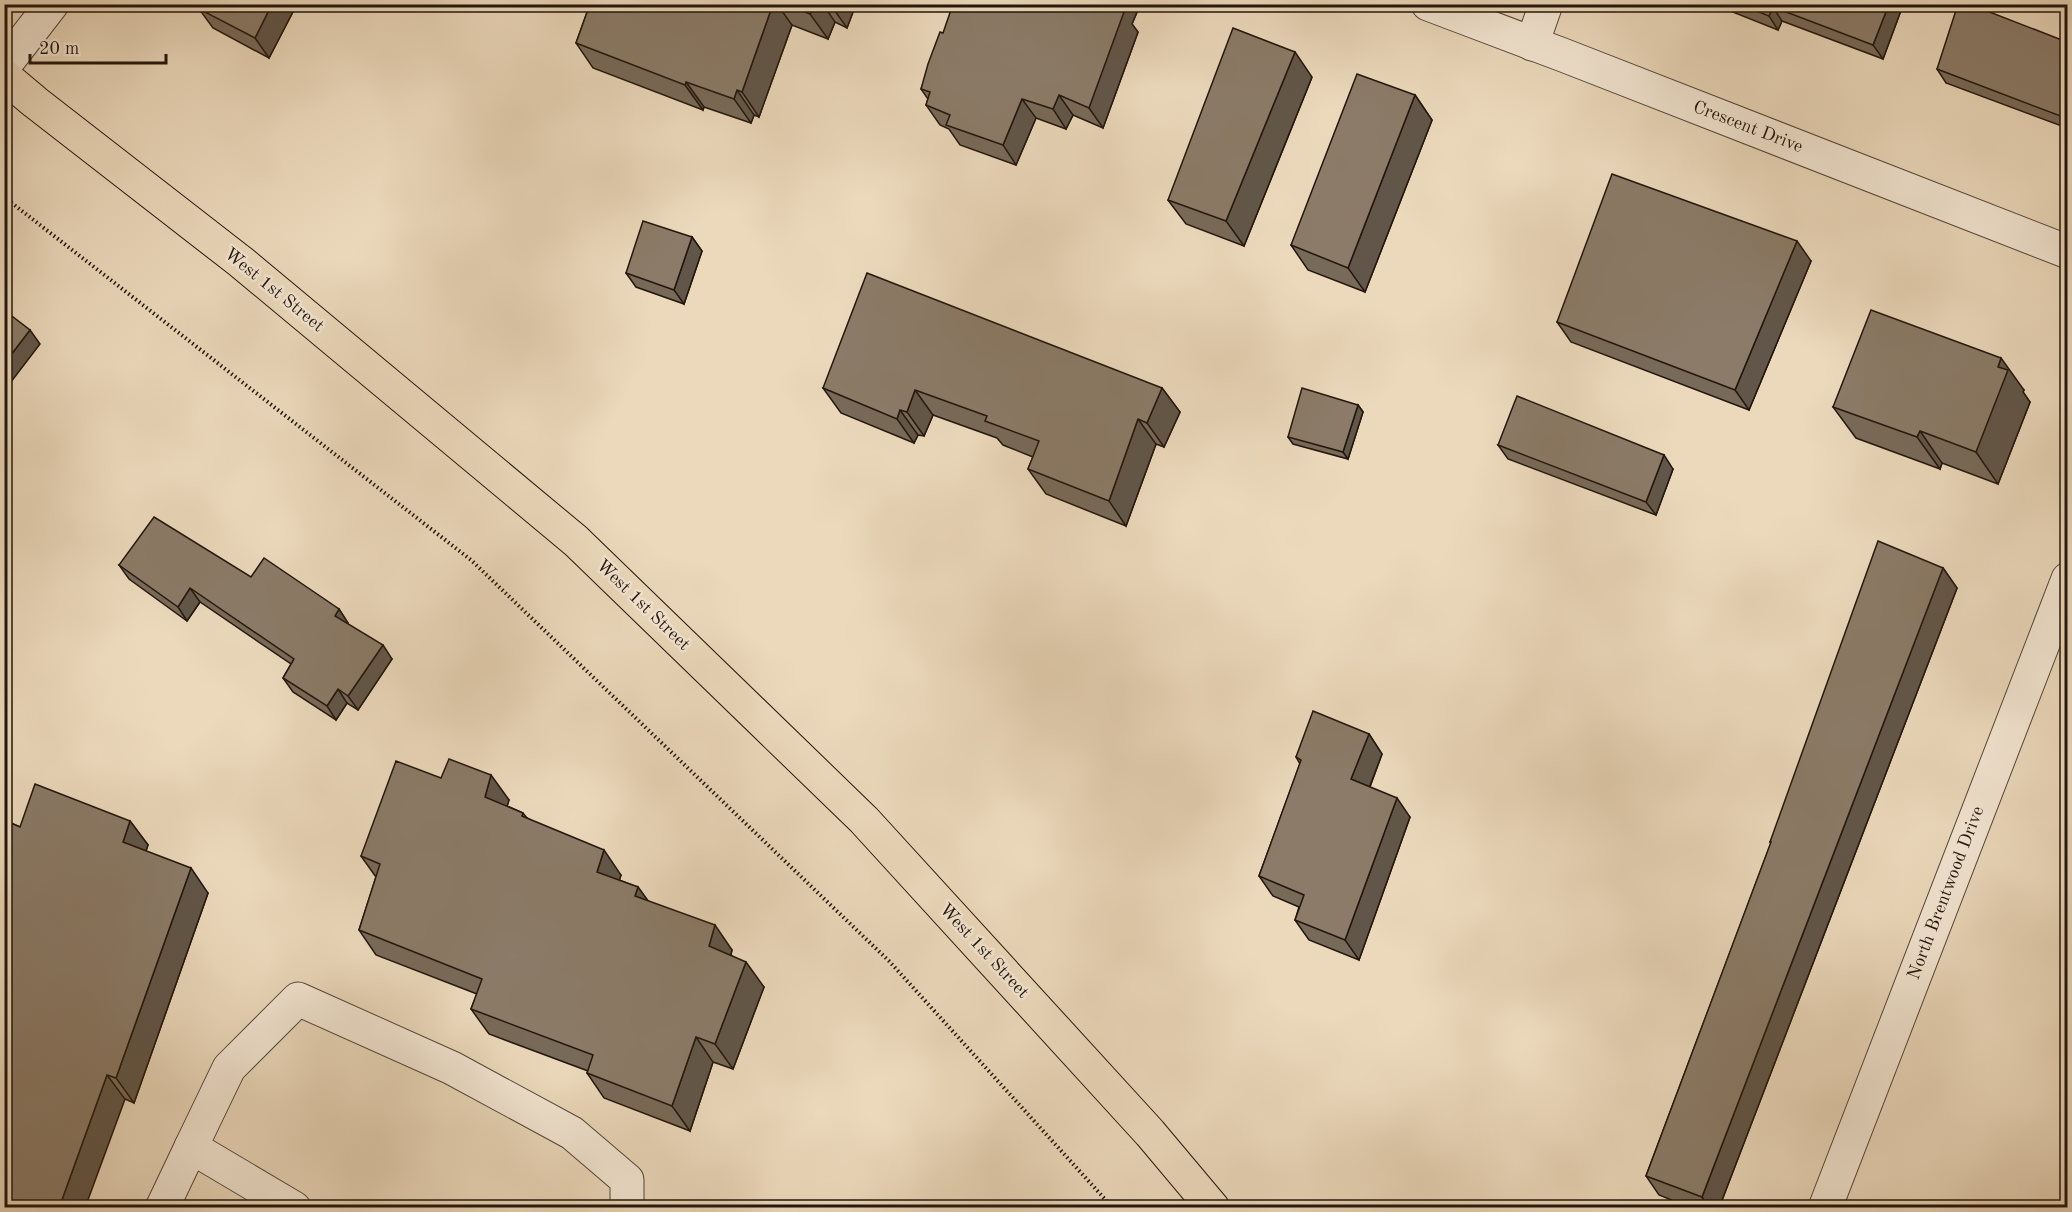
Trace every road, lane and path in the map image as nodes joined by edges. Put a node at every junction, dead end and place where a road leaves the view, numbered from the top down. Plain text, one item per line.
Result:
1 (52, 4) edge
2 (1428, 4) edge
3 (1546, 4) edge
4 (1532, 44) junction
5 (4, 66) edge
6 (4, 76) edge
7 (4, 197) edge
8 (2067, 252) edge
9 (2067, 579) edge
10 (191, 1147) junction
11 (162, 1208) edge
12 (294, 1208) edge
13 (627, 1208) edge
14 (1113, 1208) edge
15 (1213, 1208) edge
16 (1825, 1208) edge

1 - 5 street
2 - 4 street, Crescent Drive
3 - 4 street
4 - 8 street, Crescent Drive
6 - 15 main road, West 1st Street
7 - 14 path
9 - 16 street, North Brentwood Drive
10 - 11 street
10 - 12 street
10 - 13 street

